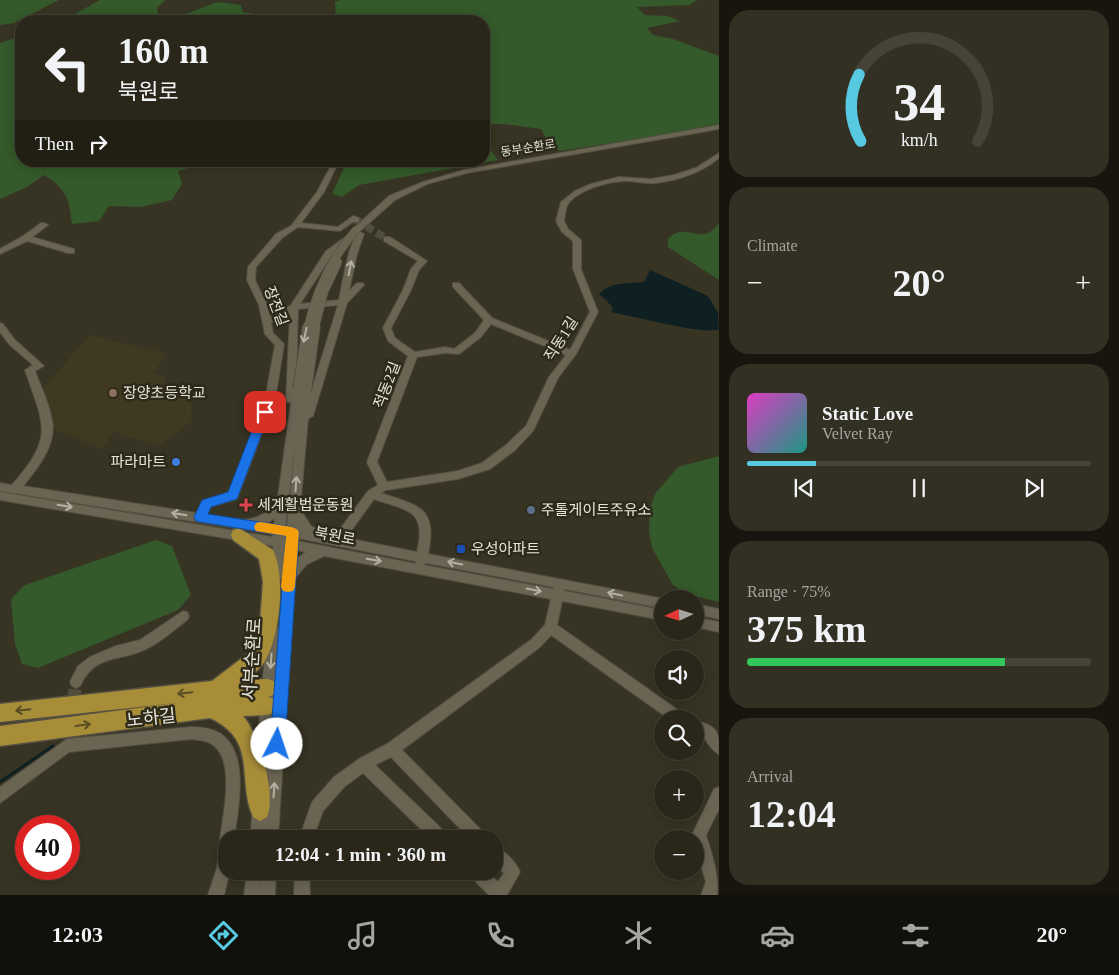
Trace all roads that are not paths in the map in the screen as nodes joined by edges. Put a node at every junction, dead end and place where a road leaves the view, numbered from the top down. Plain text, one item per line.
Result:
1 (719, 127) edge
2 (719, 131) edge
3 (719, 156) edge
4 (333, 167) edge
5 (356, 220) dead end
6 (44, 225) dead end
7 (296, 225) junction
8 (358, 232) junction
9 (26, 238) junction
10 (387, 239) tunnel mouth
11 (71, 251) dead end
12 (0, 252) edge
13 (360, 285) dead end
14 (456, 285) dead end
15 (343, 302) junction
16 (294, 307) junction
17 (489, 320) junction
18 (266, 322) junction
19 (0, 326) edge
20 (572, 354) junction
21 (413, 355) junction
22 (293, 461) junction
23 (384, 486) junction
24 (0, 488) edge
25 (14, 489) junction
26 (372, 494) junction
27 (0, 496) edge
28 (282, 506) junction
29 (294, 509) junction
30 (200, 517) junction
31 (241, 530) junction
32 (278, 536) junction
33 (292, 538) junction
34 (332, 540) junction
35 (326, 551) junction
36 (421, 562) junction
37 (289, 579) junction
38 (273, 586) junction
39 (559, 589) junction
40 (654, 602) edge
41 (704, 611) edge
42 (654, 614) edge
43 (719, 614) edge
44 (182, 616) dead end
45 (271, 620) junction
46 (704, 624) edge
47 (550, 627) junction
48 (719, 627) edge
49 (76, 682) tunnel mouth
50 (274, 697) junction
51 (214, 699) junction
52 (667, 710) edge
53 (0, 713) edge
54 (704, 729) edge
55 (0, 736) edge
56 (719, 747) edge
57 (392, 749) junction
58 (364, 764) junction
59 (719, 794) edge
60 (0, 796) edge
61 (260, 810) junction
62 (228, 830) edge
63 (258, 830) edge
64 (271, 830) edge
65 (309, 830) edge
66 (433, 830) edge
67 (471, 830) edge
68 (503, 862) edge
69 (220, 880) edge
70 (253, 880) edge
71 (268, 880) edge
72 (302, 880) edge
73 (485, 880) edge
74 (216, 895) edge
75 (252, 895) edge
76 (267, 895) edge
77 (302, 895) edge
78 (709, 895) edge

1 - 8 street, 동부순환로
2 - 8 street, 동부순환로
3 - 20 street, 직동1길
4 - 7 street, 장전길
5 - 7 street
6 - 9 street
7 - 18 street, 장전길
15 -> 8 street
8 - 16 street
8 - 22 street, bridge
9 - 11 street
9 - 12 street
10 - 21 street, 적동2길
13 - 15 street
14 - 17 street
15 - 16 street
15 - 22 street
16 - 18 street
16 - 22 street
17 - 20 street
17 - 21 street
18 - 30 street, 장전길
19 - 25 street
20 - 23 street, 직동1길
21 - 23 street, 적동2길
22 - 28 street
29 -> 22 street
23 - 26 street, 직동1길
24 - 25 street, 북원로
30 -> 25 street, 북원로
26 - 34 street, 직동1길
26 - 36 street
27 -> 31 street, 북원로
28 - 31 street
28 - 32 street
29 - 33 street
29 - 34 street
30 - 31 street, 북원로
31 - 32 street, 북원로
31 - 38 highway
32 - 33 street, 북원로
32 - 38 street
33 - 34 street, 북원로
33 - 35 street, 북원로
33 - 37 street, 서부순환로
34 - 36 street, 북원로
35 -> 36 street, 북원로
35 - 37 street
36 - 39 street, 북원로
37 - 50 street, 서부순환로
38 - 45 highway
40 -> 39 street, 북원로
39 - 42 street, 북원로
39 - 47 street
41 - 43 street
44 - 49 street
45 -> 50 street, 서부순환로
45 - 51 highway
46 - 48 street
47 - 52 street
47 - 57 street
50 - 51 highway
50 - 61 street, 서부순환로
64 -> 50 street, 서부순환로
51 -> 53 highway
55 -> 51 highway
51 - 61 highway
54 - 56 street
57 - 58 street
57 - 67 street
58 - 65 street
58 - 66 street
59 - 78 street
60 - 62 street, 노하길
61 - 63 street, 서부순환로
68 - 73 street
69 - 74 street
70 - 75 street
71 - 76 street
72 - 77 street

